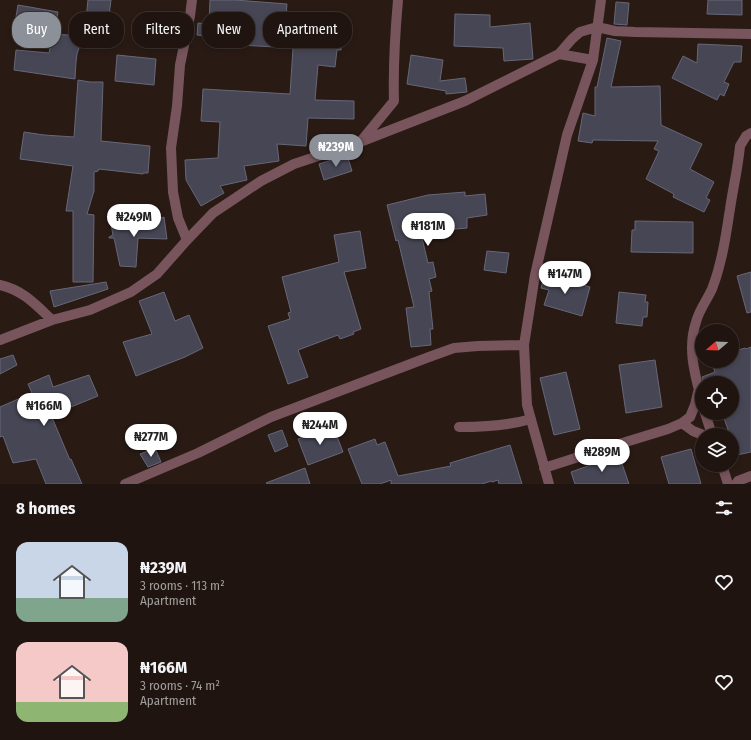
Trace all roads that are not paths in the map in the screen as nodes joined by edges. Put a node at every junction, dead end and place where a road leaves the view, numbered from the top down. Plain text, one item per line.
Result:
1 (192, 0) edge
2 (398, 0) edge
3 (601, 0) edge
4 (597, 27) junction
5 (751, 34) edge
6 (559, 54) junction
7 (593, 60) junction
8 (750, 131) edge
9 (360, 142) junction
10 (187, 240) junction
11 (0, 285) edge
12 (52, 320) junction
13 (0, 340) edge
14 (524, 345) junction
15 (695, 379) edge
16 (695, 405) edge
17 (531, 419) junction
18 (682, 423) junction
19 (459, 427) dead end
20 (695, 432) edge
21 (544, 468) junction
22 (724, 472) edge
23 (751, 476) edge
24 (125, 484) edge
25 (549, 484) edge
26 (728, 484) edge
27 (736, 484) edge

1 - 10 street
2 - 9 street
3 - 4 street
4 - 5 street
4 - 6 street
4 - 7 street
6 - 7 street
6 - 9 street
7 - 14 street
8 - 15 street
9 - 10 street
10 - 12 street
11 - 12 street
12 - 13 street
14 - 17 street
14 - 24 street
16 - 18 street
17 - 19 street
17 - 21 street
18 - 20 street
18 - 21 street
21 - 25 street
22 - 26 street
23 - 27 street

